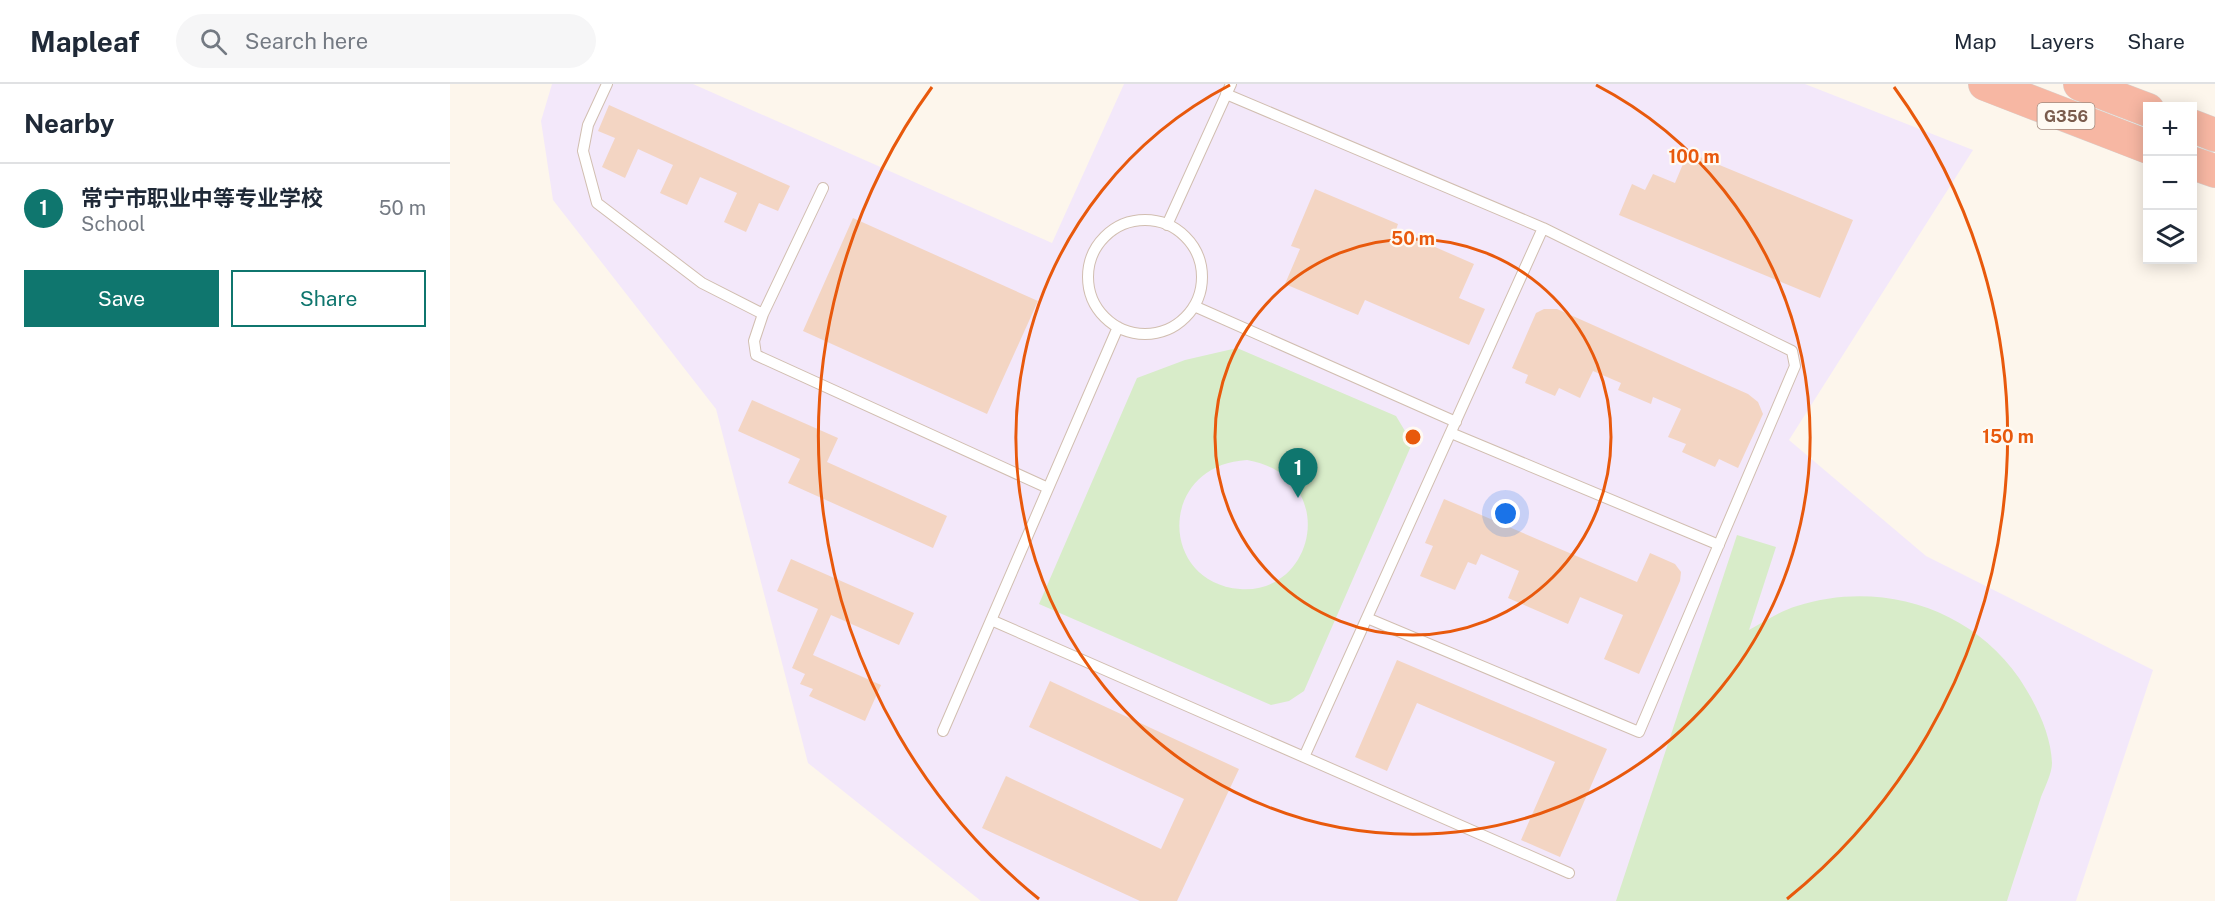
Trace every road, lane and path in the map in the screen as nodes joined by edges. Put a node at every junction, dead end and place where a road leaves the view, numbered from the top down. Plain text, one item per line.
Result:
1 (608, 84) edge
2 (1985, 84) edge
3 (2080, 84) edge
4 (1228, 89) edge
5 (2143, 108) edge
6 (2197, 128) edge
7 (2215, 135) edge
8 (2143, 145) edge
9 (2197, 164) edge
10 (2215, 171) edge
11 (823, 188) dead end
12 (1167, 225) junction
13 (1543, 228) junction
14 (1194, 306) junction
15 (764, 314) junction
16 (1118, 327) junction
17 (1456, 422) junction
18 (1451, 433) junction
19 (1048, 488) junction
20 (1719, 545) junction
21 (1367, 618) junction
22 (991, 620) junction
23 (943, 731) dead end
24 (1304, 757) junction
25 (1569, 873) dead end

1 - 15 lane
2 - 8 highway, G356
3 - 5 highway, G356
4 - 12 lane
4 - 13 lane
6 - 7 highway
9 - 10 highway
11 - 15 lane
12 - 14 lane
12 - 16 lane
13 - 17 lane
13 - 20 lane
14 - 16 lane
14 - 17 lane
15 - 19 lane
16 - 19 lane
17 - 18 lane
18 - 20 lane
18 - 21 lane
19 - 22 lane
20 - 21 lane
21 - 24 lane
22 - 23 lane
22 - 24 lane
24 - 25 lane

